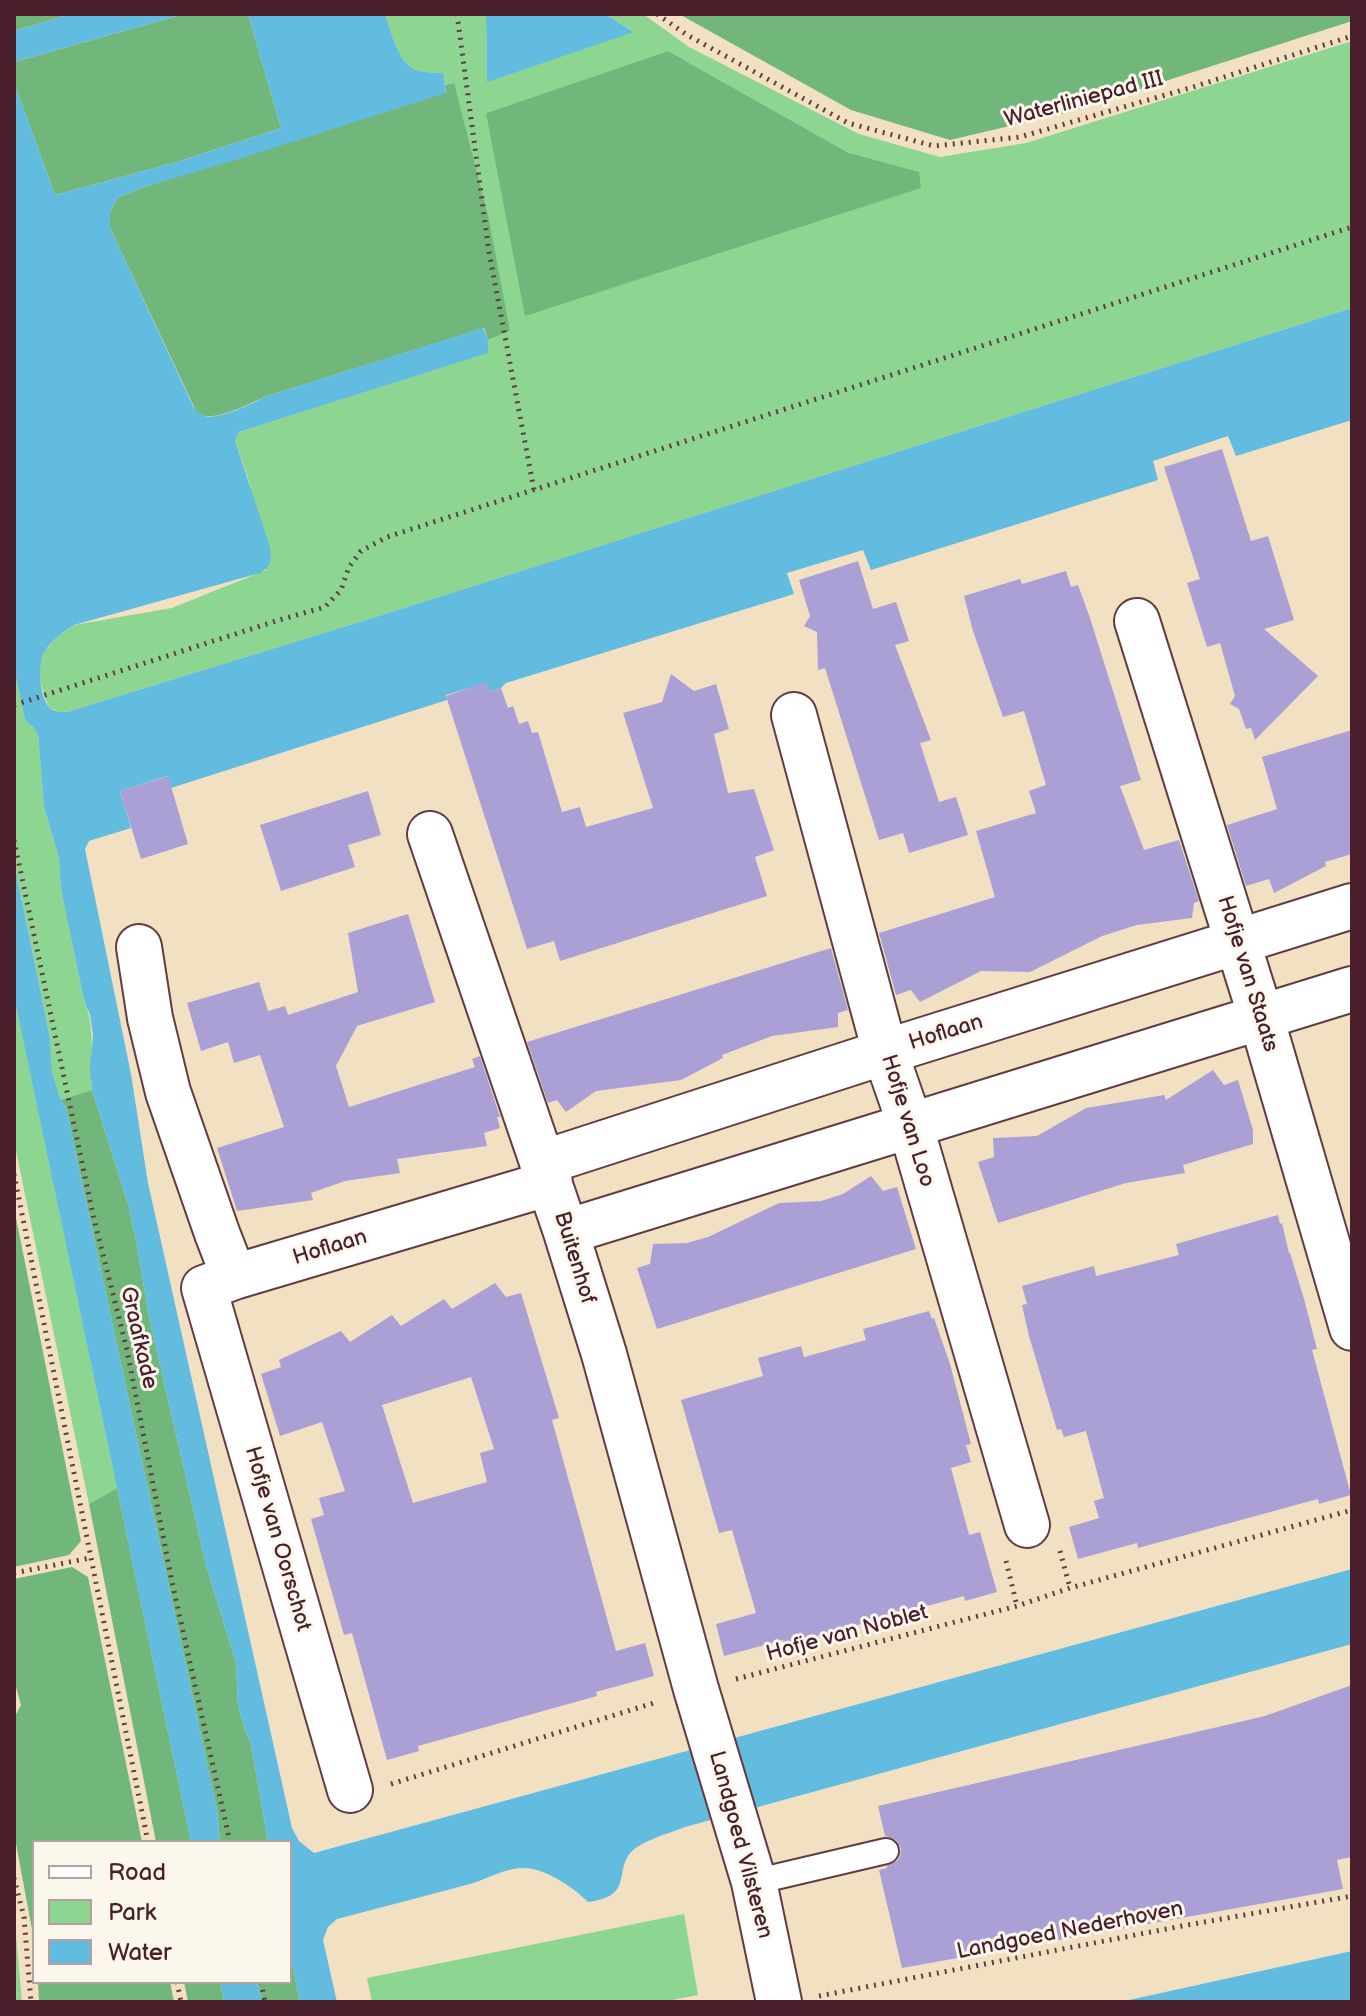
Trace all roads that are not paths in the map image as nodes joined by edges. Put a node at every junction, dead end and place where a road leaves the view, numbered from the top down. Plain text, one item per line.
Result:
1 (1137, 621) dead end
2 (794, 715) dead end
3 (430, 834) dead end
4 (1352, 906) edge
5 (1237, 941) junction
6 (139, 947) dead end
7 (1352, 989) edge
8 (1261, 1017) junction
9 (885, 1052) junction
10 (910, 1124) junction
11 (546, 1173) junction
12 (566, 1232) junction
13 (219, 1283) junction
14 (1352, 1328) edge
15 (1027, 1525) dead end
16 (696, 1689) joint
17 (350, 1790) road end
18 (886, 1851) dead end
19 (754, 1882) junction
20 (798, 1999) edge

1 - 5 street, Hofje van Staats
2 - 9 street, Hofje van Loo
3 - 11 street, Buitenhof
4 - 5 street, Hoflaan
5 - 8 street, Hofje van Staats
5 - 9 street, Hoflaan
6 - 13 street, Hofje van Oorschot
7 - 8 street
8 - 10 street
8 - 14 street, Hofje van Staats
9 - 10 street, Hofje van Loo
9 - 11 street, Hoflaan
10 - 12 street
10 - 15 street, Hofje van Loo
11 - 12 street, Buitenhof
11 - 13 street, Hoflaan
12 - 16 street, Buitenhof
13 - 17 street, Hofje van Oorschot
16 - 19 street, Landgoed Vilsteren
18 - 19 lane
19 - 20 street, Landgoed Vilsteren

